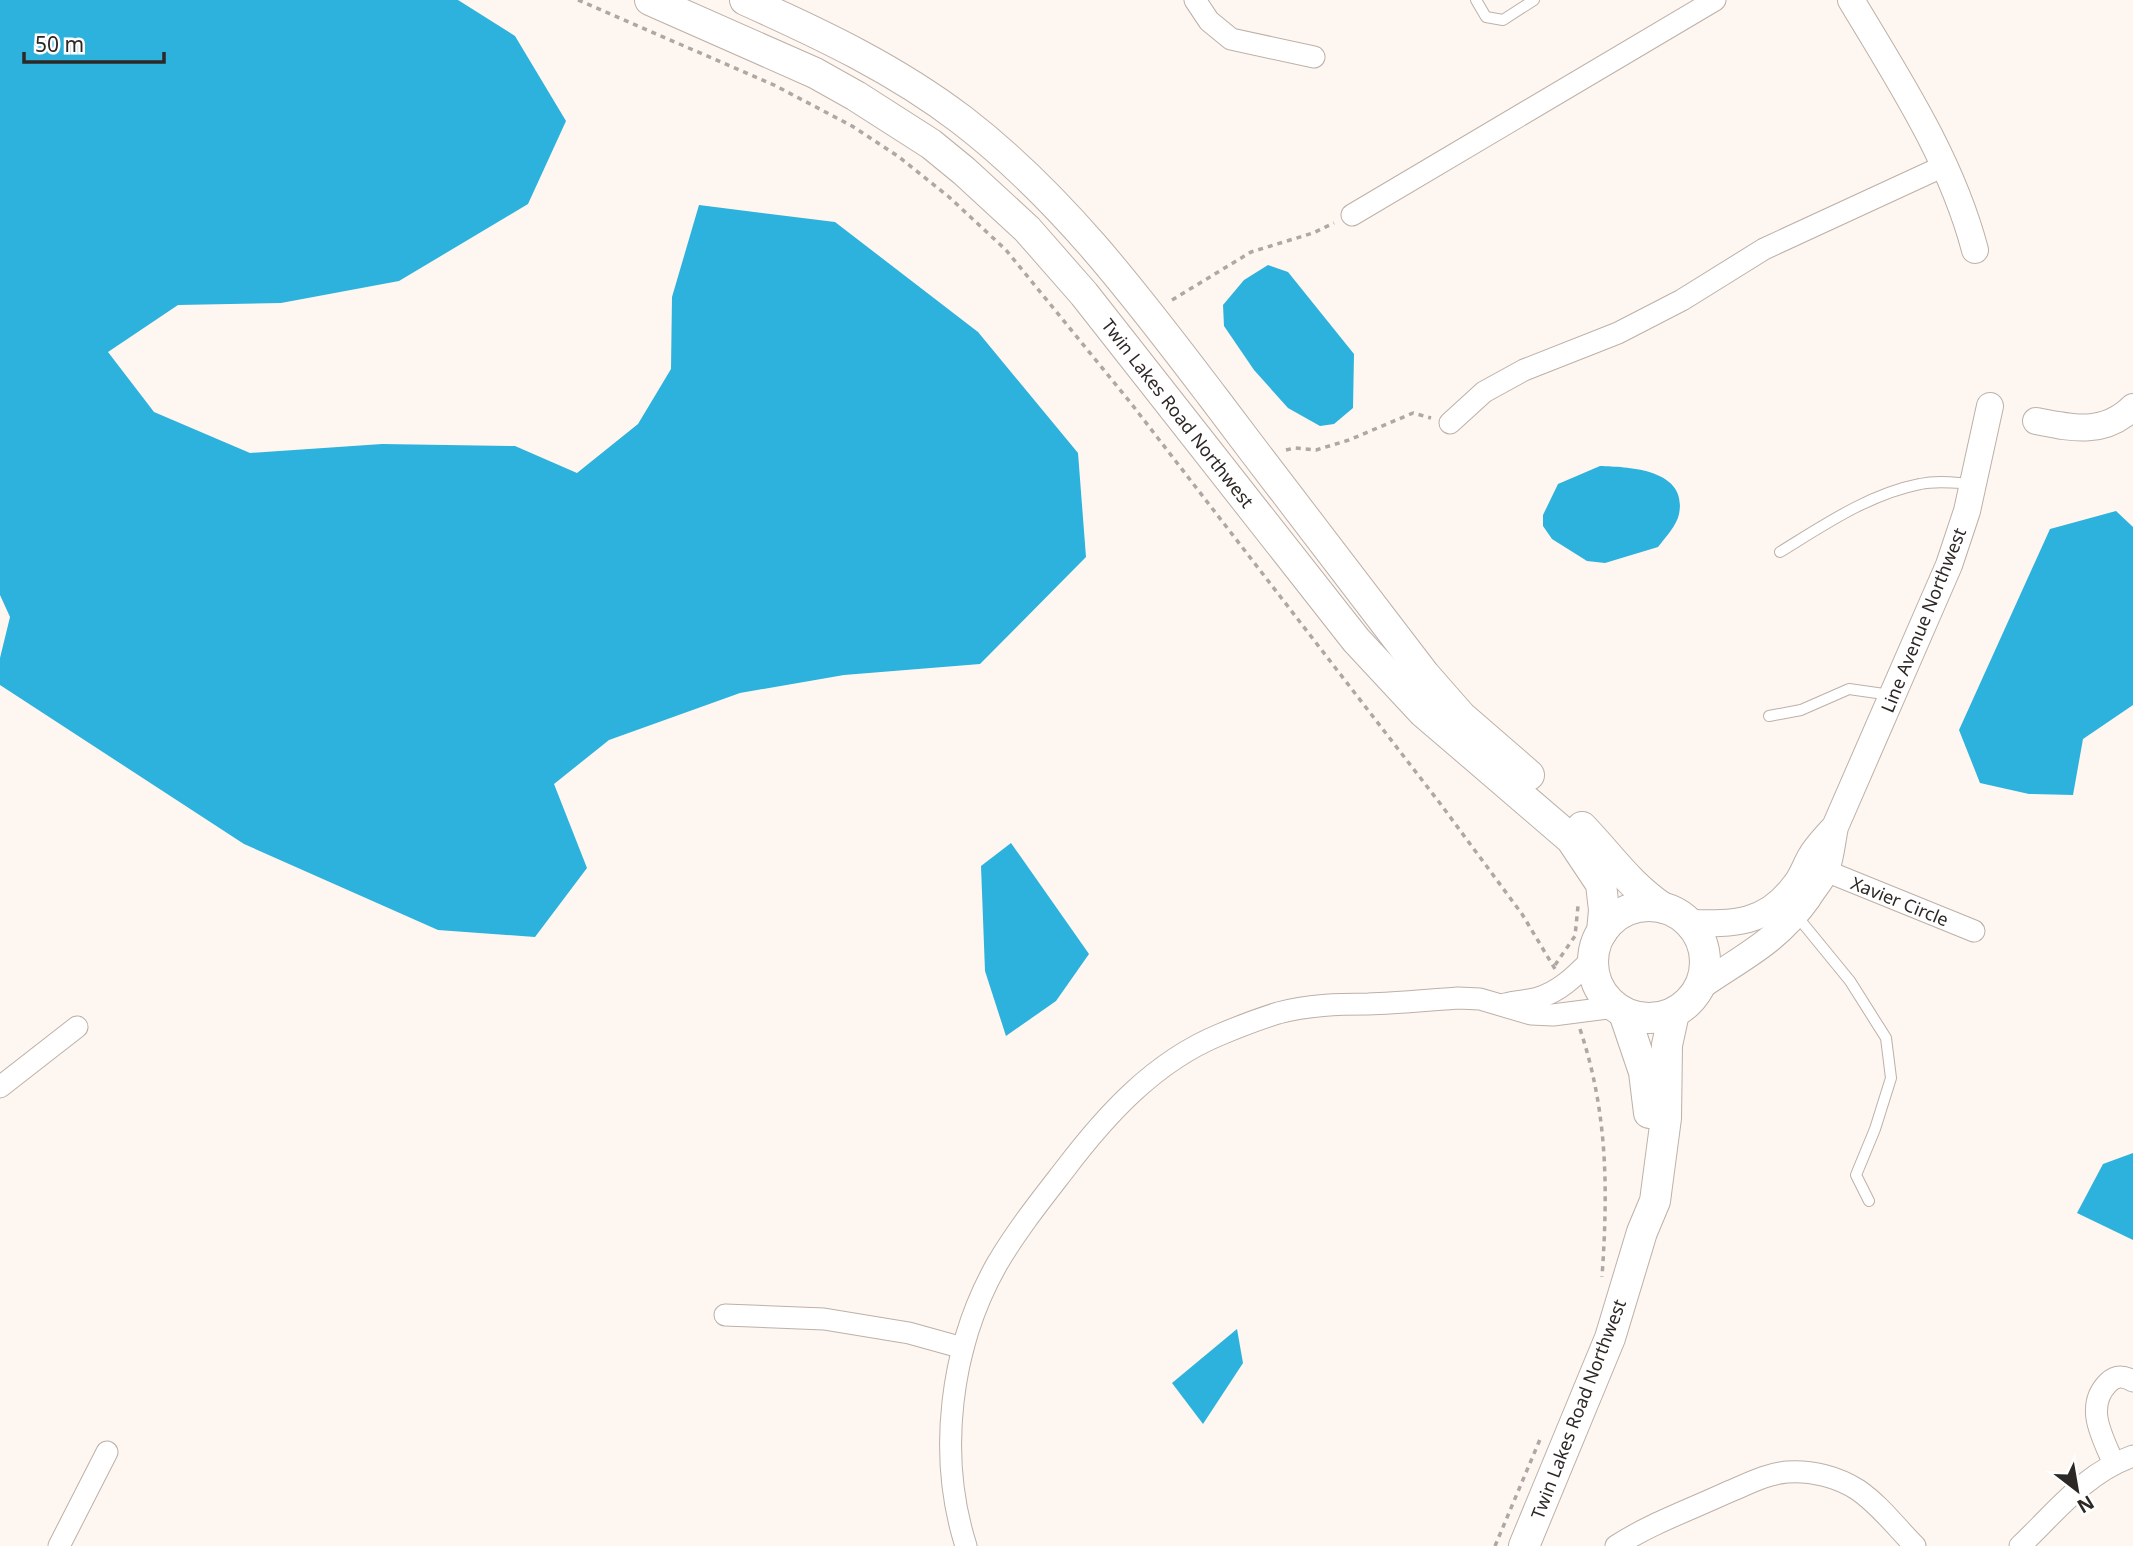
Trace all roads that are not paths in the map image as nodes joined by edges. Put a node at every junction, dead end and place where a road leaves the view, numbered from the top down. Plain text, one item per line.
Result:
1 (650, 0) edge
2 (745, 0) edge
3 (1195, 0) edge
4 (1476, 0) edge
5 (1534, 0) edge
6 (1715, 0) edge
7 (1851, 0) edge
8 (1314, 57) dead end
9 (1946, 165) junction
10 (1352, 215) road end
11 (1975, 250) dead end
12 (1990, 406) dead end
13 (2133, 407) edge
14 (2036, 421) dead end
15 (1450, 423) road end
16 (1974, 484) junction
17 (1780, 552) dead end
18 (1894, 695) junction
19 (1769, 716) dead end
20 (1835, 827) junction
21 (1826, 871) junction
22 (1662, 908) junction
23 (1796, 915) junction
24 (1689, 923) junction
25 (1974, 931) dead end
26 (1597, 945) junction
27 (1698, 988) junction
28 (1503, 1004) junction
29 (1619, 1010) junction
30 (1674, 1013) junction
31 (77, 1027) dead end
32 (0, 1087) edge
33 (1869, 1201) dead end
34 (1642, 1232) junction
35 (724, 1315) dead end
36 (963, 1348) junction
37 (2133, 1381) edge
38 (107, 1452) dead end
39 (2124, 1460) edge
40 (59, 1546) edge
41 (966, 1546) edge
42 (1524, 1546) edge
43 (1616, 1546) edge
44 (1916, 1546) edge
45 (2020, 1546) edge

1 - 26 main road, Twin Lakes Road Northwest
2 - 22 main road, Twin Lakes Road Northwest
3 - 8 street
4 - 5 lane
6 - 10 street
7 - 9 street
9 - 11 street
9 - 15 street
12 - 16 street, Line Avenue Northwest
13 - 14 street
16 - 17 lane
16 - 18 street, Line Avenue Northwest
18 - 19 lane
18 - 20 street, Line Avenue Northwest
20 - 21 street, Line Avenue Northwest
20 - 24 street, Line Avenue Northwest
21 - 23 street, Line Avenue Northwest
21 - 25 street, Xavier Circle
22 - 24 main road
22 - 26 main road
23 - 27 street, Line Avenue Northwest
23 - 33 lane
24 - 27 main road
26 - 28 street
26 - 29 main road
27 - 30 main road
28 - 29 street
28 - 36 street
29 - 30 main road
29 - 34 main road, Twin Lakes Road Northwest
30 - 34 main road, Twin Lakes Road Northwest
31 - 32 street
34 - 42 main road, Twin Lakes Road Northwest
35 - 36 street
36 - 41 street
37 - 39 street
38 - 40 street
39 - 45 street
43 - 44 street

